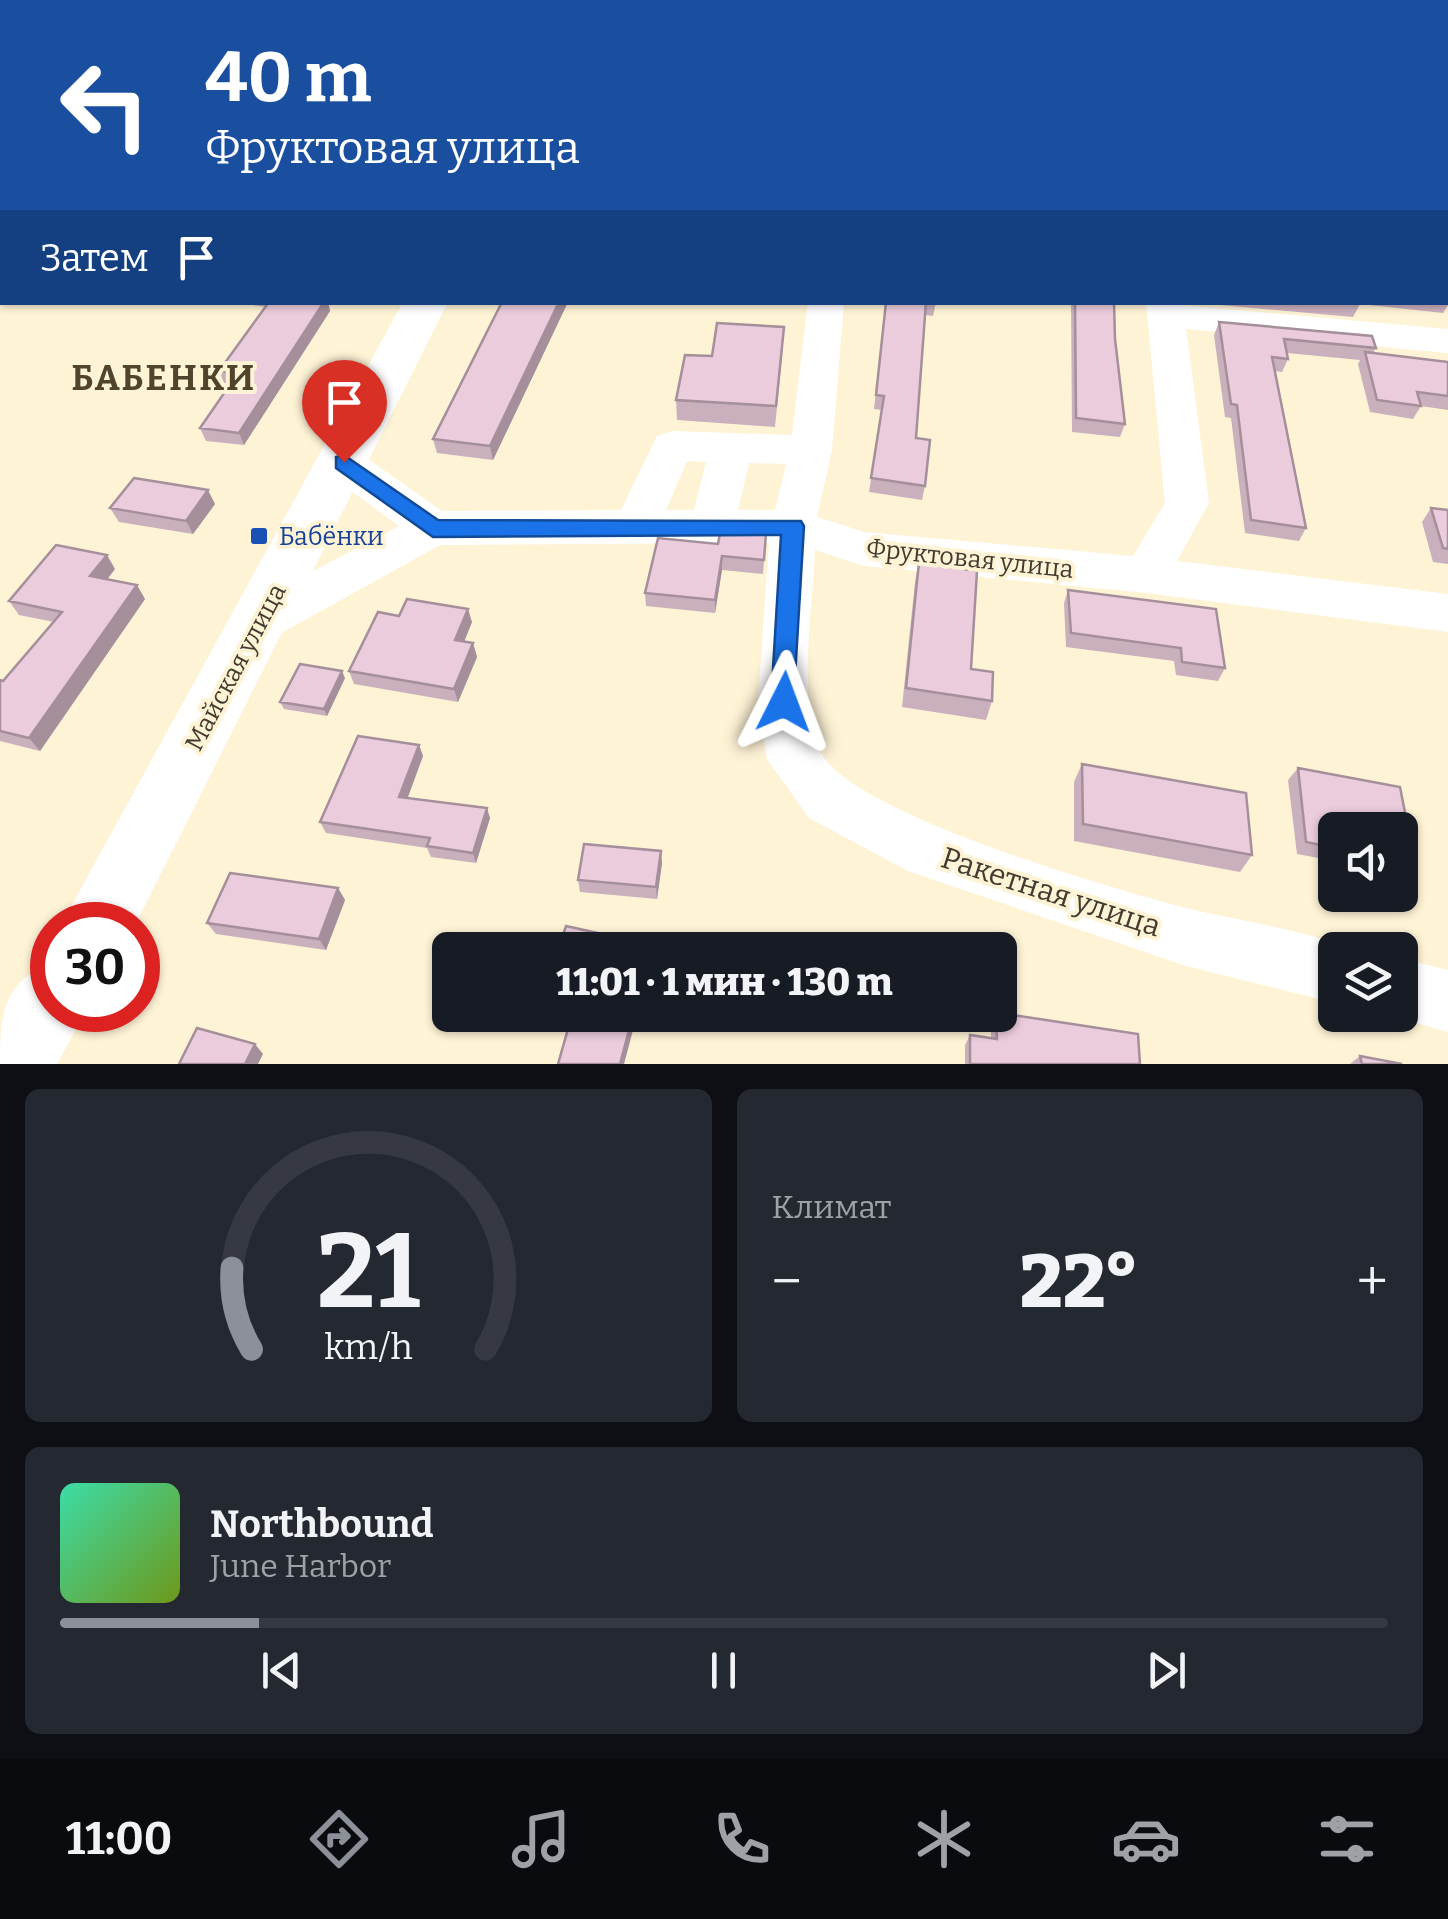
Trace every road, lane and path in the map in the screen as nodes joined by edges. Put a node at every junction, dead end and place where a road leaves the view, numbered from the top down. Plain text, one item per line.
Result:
1 (424, 305) edge
2 (826, 305) edge
3 (1165, 310) edge
4 (1448, 341) edge
5 (730, 448) junction
6 (812, 450) junction
7 (344, 462) junction
8 (793, 526) junction
9 (636, 527) junction
10 (712, 527) junction
11 (433, 528) junction
12 (1146, 575) junction
13 (1448, 612) edge
14 (259, 622) junction
15 (109, 902) edge
16 (1318, 969) edge
17 (1418, 994) edge
18 (1448, 1001) edge
19 (33, 1032) edge
20 (14, 1064) edge

1 - 7 street, Майская улица
2 - 6 street
3 - 4 street
3 - 12 street
5 - 6 street
5 - 9 street
5 - 10 street
6 - 8 street
7 - 11 street
7 - 14 street, Майская улица
8 - 10 street, Фруктовая улица
8 - 12 street, Фруктовая улица
8 - 16 street, Ракетная улица
9 - 10 street, Фруктовая улица
9 - 11 street, Фруктовая улица
11 - 14 street, Фруктовая улица
12 - 13 street, Фруктовая улица
14 - 15 street, Майская улица
17 - 18 street
19 - 20 street

